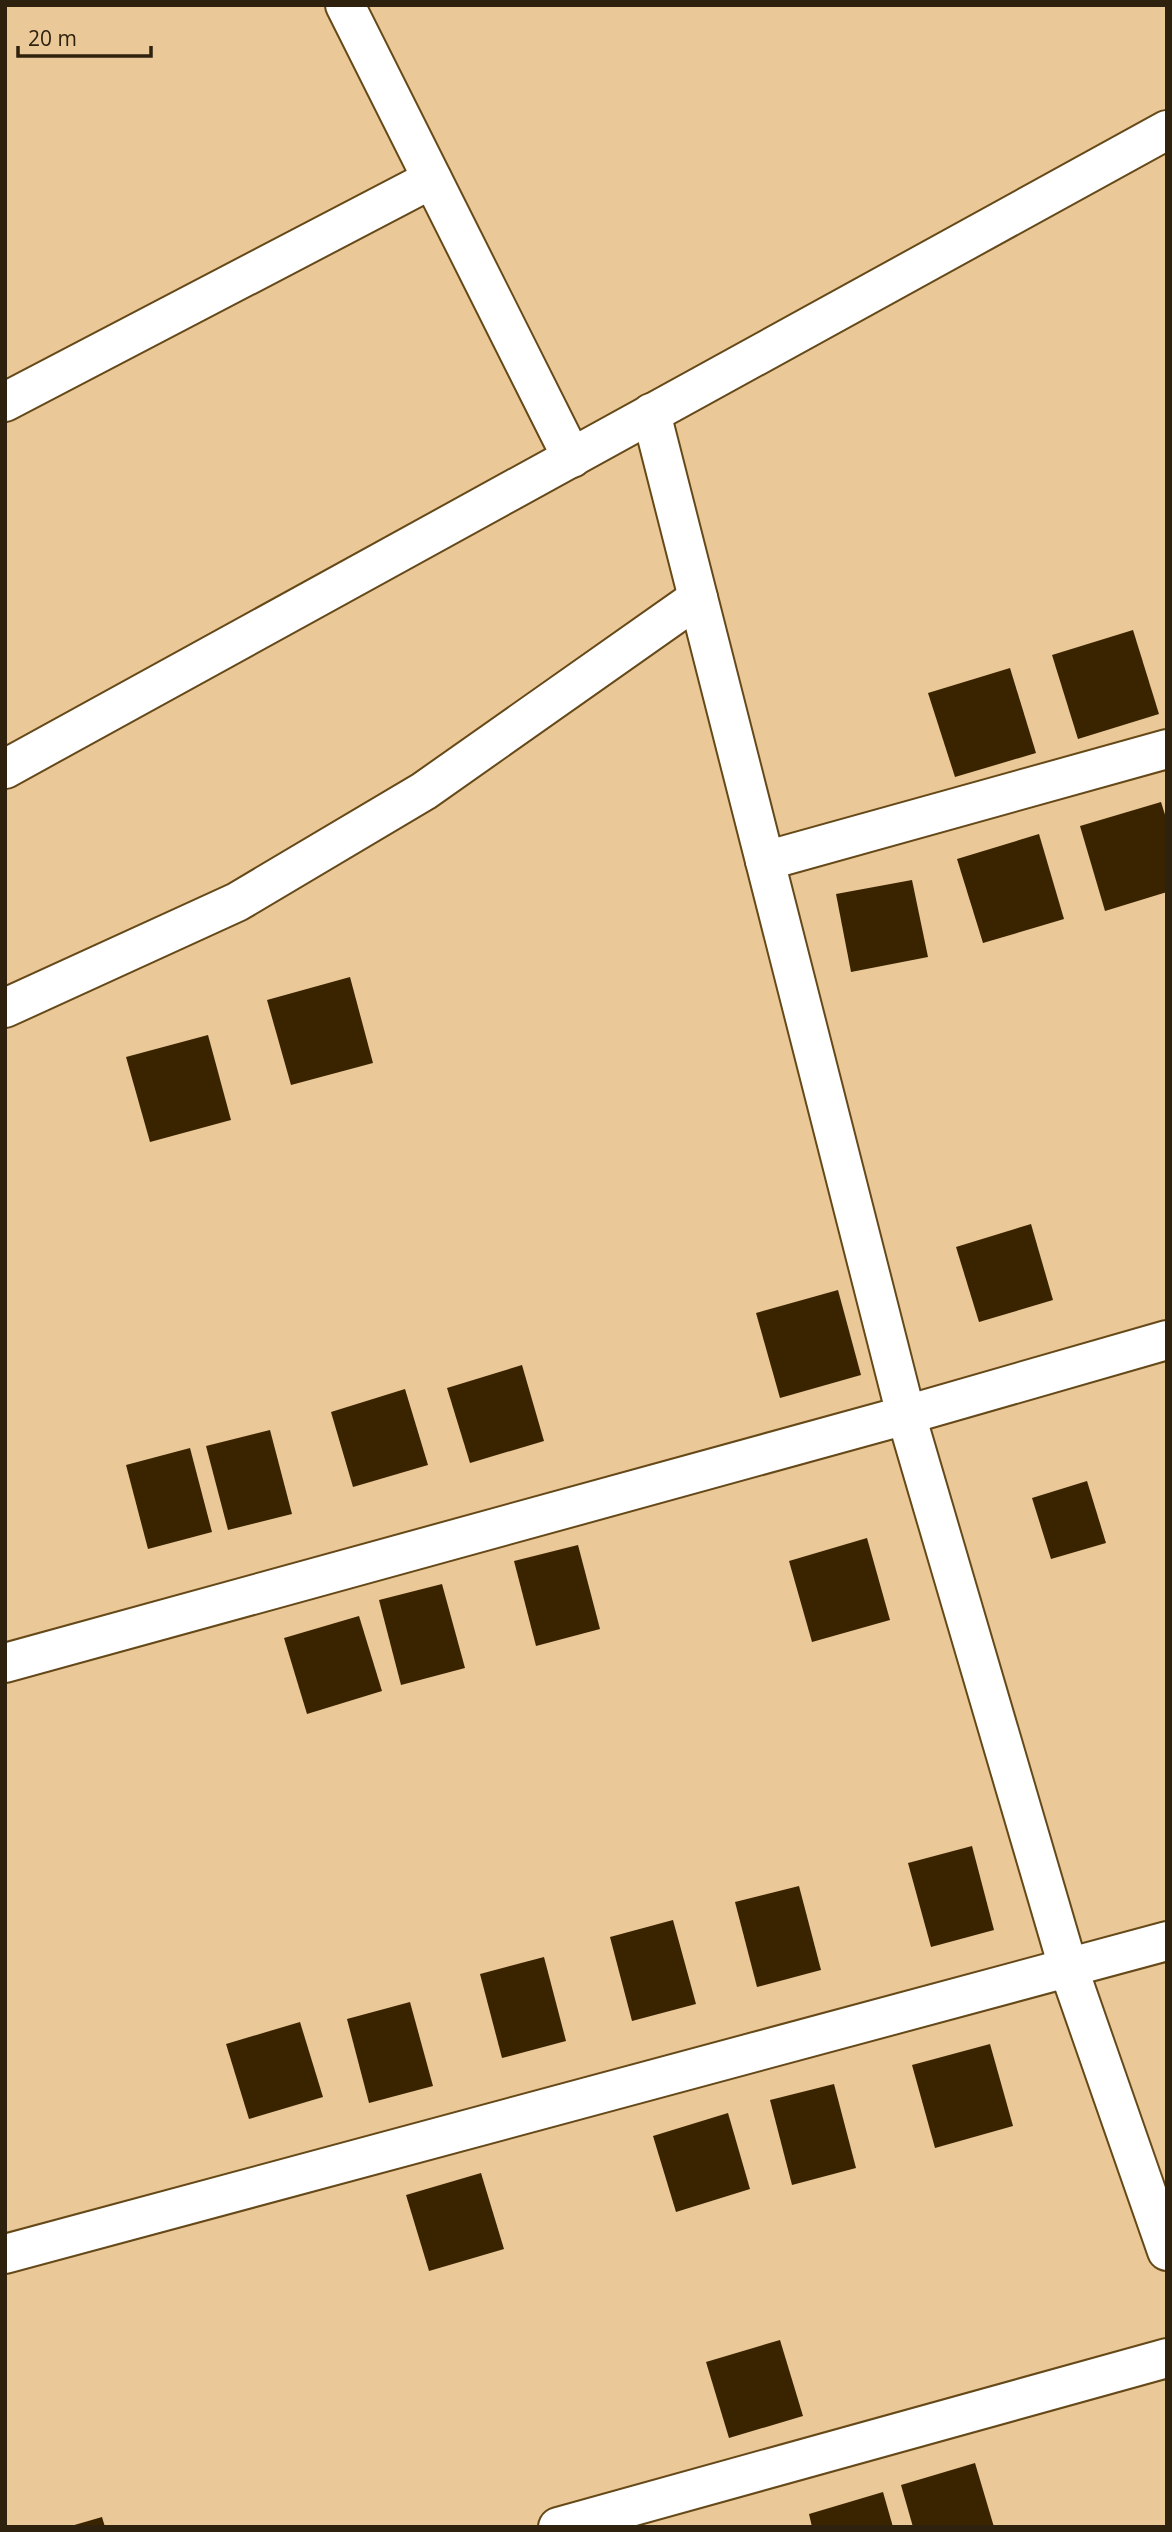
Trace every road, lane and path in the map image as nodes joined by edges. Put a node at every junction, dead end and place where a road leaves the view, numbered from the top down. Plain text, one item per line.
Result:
1 (345, 5) edge
2 (1167, 130) edge
3 (432, 179) junction
4 (5, 402) edge
5 (651, 413) junction
6 (572, 458) junction
7 (698, 598) junction
8 (1167, 749) edge
9 (5, 769) edge
10 (765, 861) junction
11 (5, 1008) edge
12 (1167, 1339) edge
13 (906, 1415) junction
14 (5, 1663) edge
15 (1167, 1941) edge
16 (1068, 1967) junction
17 (1167, 2251) edge
18 (5, 2254) edge
19 (1167, 2358) edge
20 (558, 2527) edge

1 - 3 street
2 - 5 street
3 - 4 street
3 - 6 street
5 - 6 street
5 - 7 street
6 - 9 street
7 - 10 street
7 - 11 street
8 - 10 street
10 - 13 street
12 - 13 street
13 - 14 street
13 - 16 street
15 - 16 street
16 - 17 street
16 - 18 street
19 - 20 street

